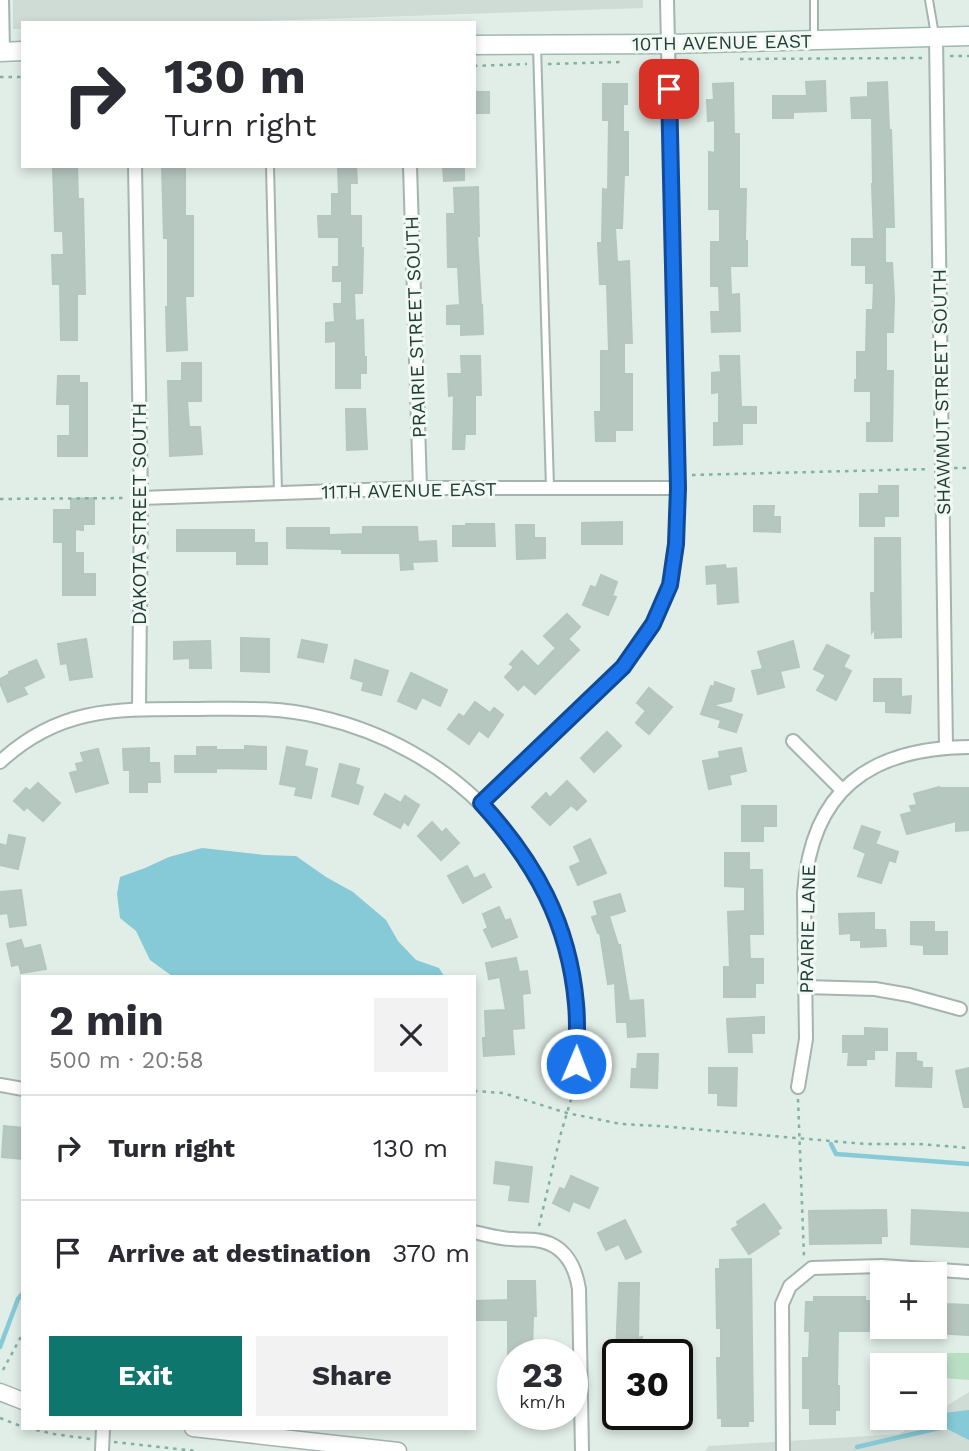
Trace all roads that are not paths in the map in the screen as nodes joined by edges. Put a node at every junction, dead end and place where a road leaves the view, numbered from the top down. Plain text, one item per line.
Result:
1 (2, 0) edge
2 (667, 0) edge
3 (814, 0) edge
4 (929, 0) edge
5 (969, 36) edge
6 (936, 37) junction
7 (814, 40) junction
8 (537, 44) junction
9 (668, 44) junction
10 (476, 45) edge
11 (21, 51) edge
12 (1, 52) edge
13 (135, 168) edge
14 (270, 168) edge
15 (410, 168) edge
16 (678, 482) junction
17 (421, 488) junction
18 (550, 488) junction
19 (278, 493) junction
20 (141, 498) junction
21 (139, 709) junction
22 (793, 741) dead end
23 (969, 747) edge
24 (946, 748) junction
25 (0, 762) edge
26 (842, 790) junction
27 (481, 803) junction
28 (805, 987) junction
29 (960, 1009) dead end
30 (576, 1064) road end
31 (0, 1085) edge
32 (798, 1087) road end
33 (21, 1089) edge
34 (476, 1231) edge
35 (969, 1272) edge
36 (0, 1392) edge
37 (21, 1400) edge
38 (103, 1430) edge
39 (232, 1430) edge
40 (308, 1434) edge
41 (102, 1451) edge
42 (398, 1451) edge
43 (582, 1451) edge
44 (783, 1451) edge

1 - 12 street
2 - 9 street
3 - 7 lane
4 - 6 lane
5 - 6 main road, 10TH AVENUE EAST
6 - 7 main road, 10TH AVENUE EAST
6 - 24 street, SHAWMUT STREET SOUTH
7 - 9 main road, 10TH AVENUE EAST
8 - 9 main road, 10TH AVENUE EAST
8 - 10 main road, 10TH AVENUE EAST
8 - 18 lane
9 - 16 street
11 - 12 main road
13 - 20 street, DAKOTA STREET SOUTH
14 - 19 lane
15 - 17 street, PRAIRIE STREET SOUTH
16 - 18 street, 11TH AVENUE EAST
16 - 27 street
17 - 18 street, 11TH AVENUE EAST
17 - 19 street, 11TH AVENUE EAST
19 - 20 street, 11TH AVENUE EAST
20 - 21 street, DAKOTA STREET SOUTH
21 - 25 street
21 - 27 street
22 - 26 street
23 - 24 street, PRAIRIE LANE
24 - 26 street, PRAIRIE LANE
26 - 28 street, PRAIRIE LANE
27 - 30 street
28 - 29 street
28 - 32 street, PRAIRIE LANE
31 - 33 street
34 - 43 street
35 - 44 street
36 - 37 street
38 - 41 street
39 - 40 street
40 - 42 street

